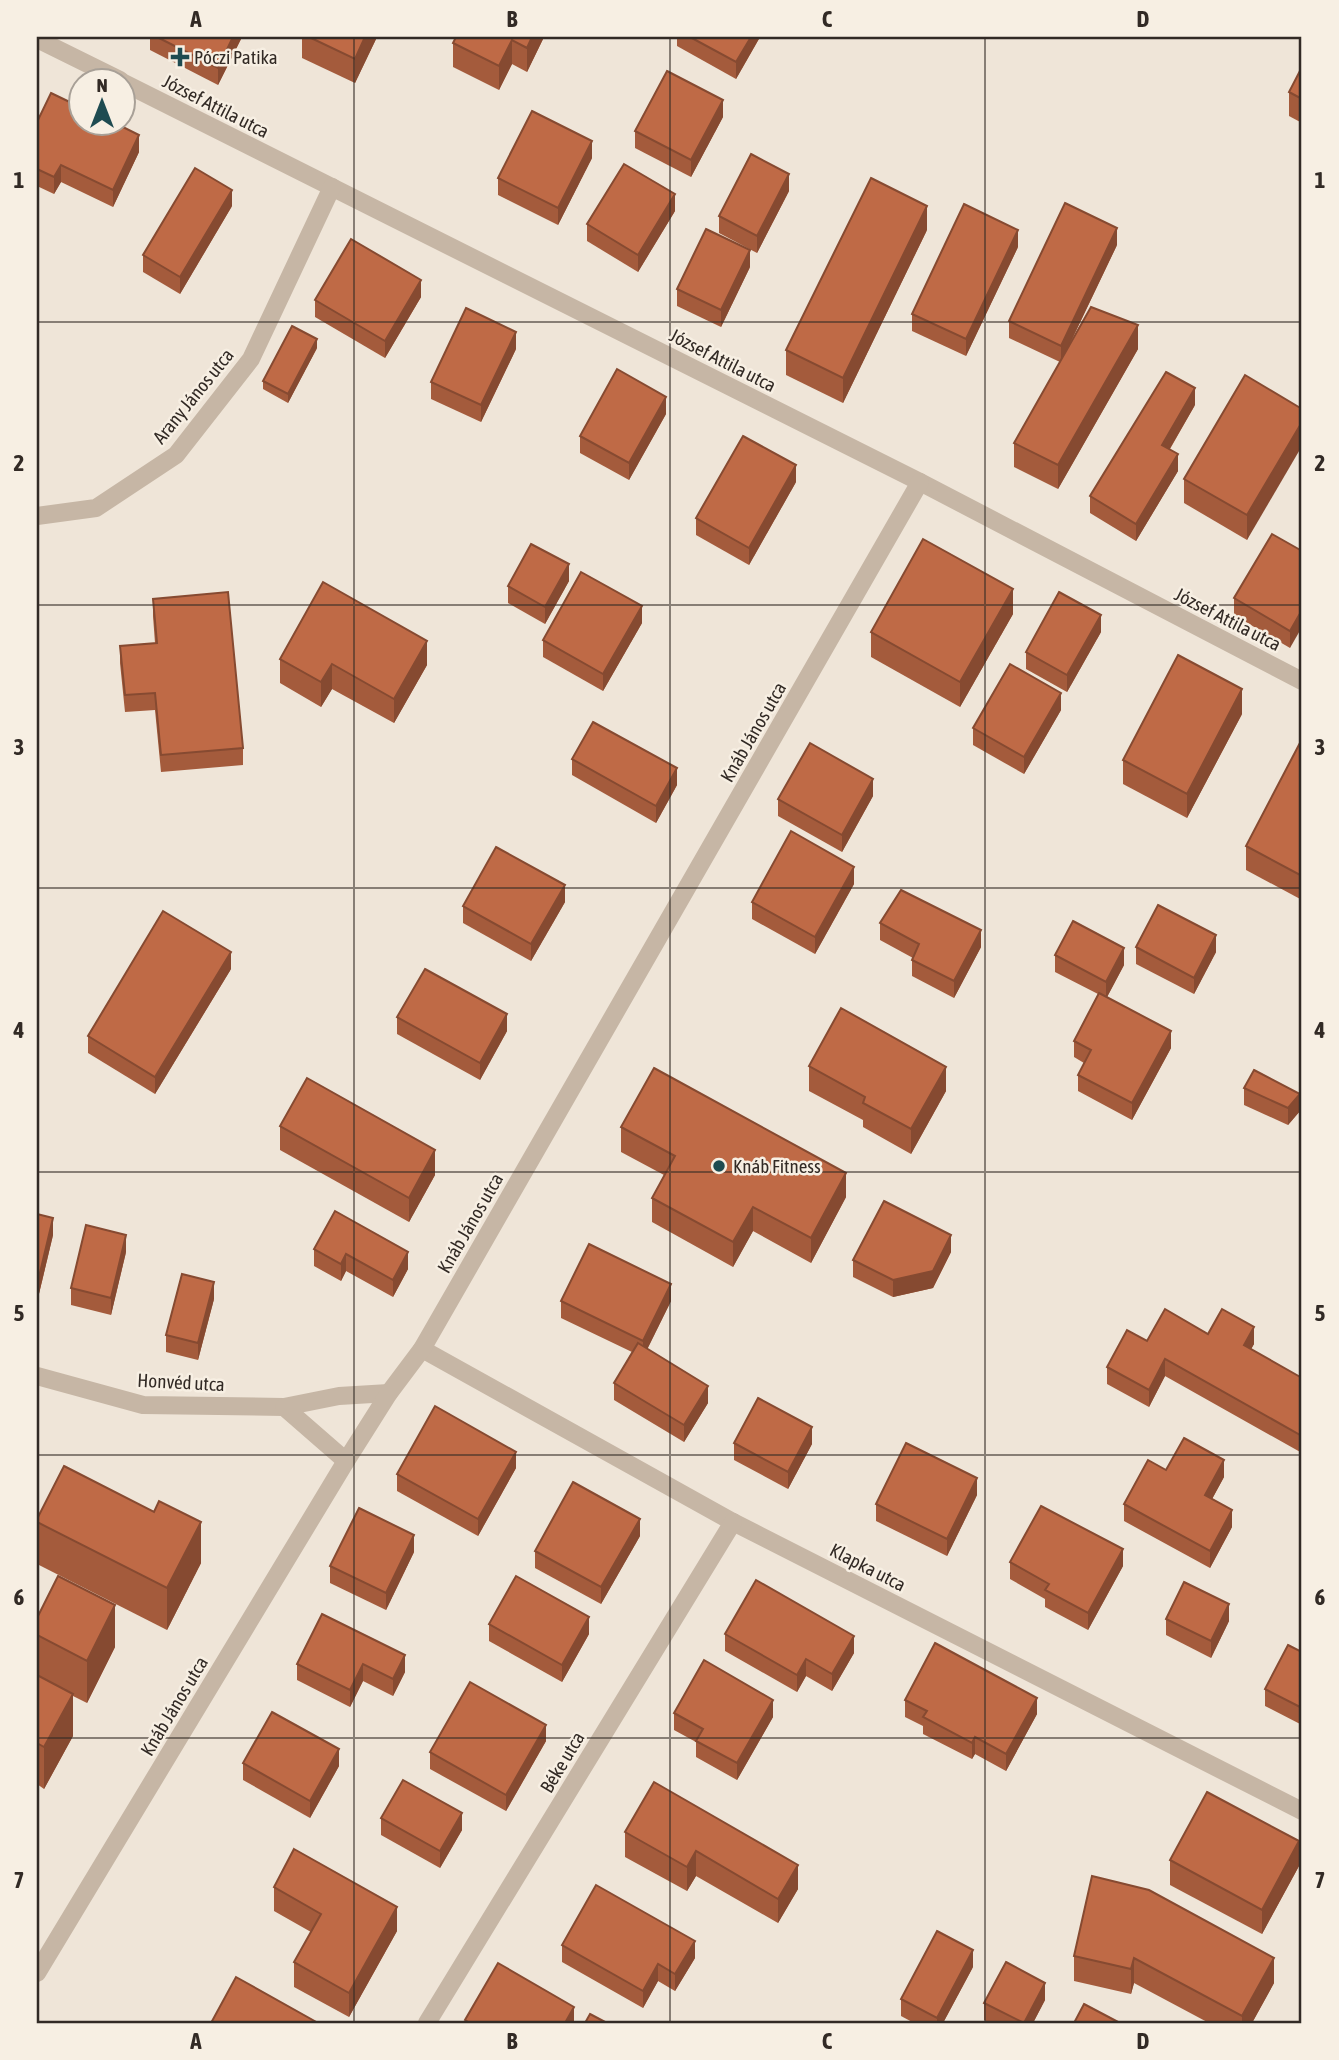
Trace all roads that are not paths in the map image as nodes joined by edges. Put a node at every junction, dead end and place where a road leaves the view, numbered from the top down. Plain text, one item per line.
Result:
1 (37, 39) edge
2 (91, 66) edge
3 (136, 89) edge
4 (332, 187) junction
5 (920, 482) junction
6 (37, 516) edge
7 (1302, 681) edge
8 (422, 1349) junction
9 (37, 1376) edge
10 (390, 1393) junction
11 (284, 1408) junction
12 (346, 1461) junction
13 (733, 1522) junction
14 (1302, 1811) edge
15 (37, 1973) edge
16 (427, 2023) edge

1 - 2 street, József Attila utca
3 - 4 street, József Attila utca
4 - 5 street, József Attila utca
4 - 6 street, Arany János utca
5 - 7 street, József Attila utca
5 - 8 street, Knáb János utca
8 - 10 street, Knáb János utca
8 - 13 street, Klapka utca
9 - 11 street, Honvéd utca
10 - 11 street, Honvéd utca
10 - 12 street, Knáb János utca
11 - 12 street
12 - 15 street, Knáb János utca
13 - 14 street, Klapka utca
13 - 16 street, Béke utca

